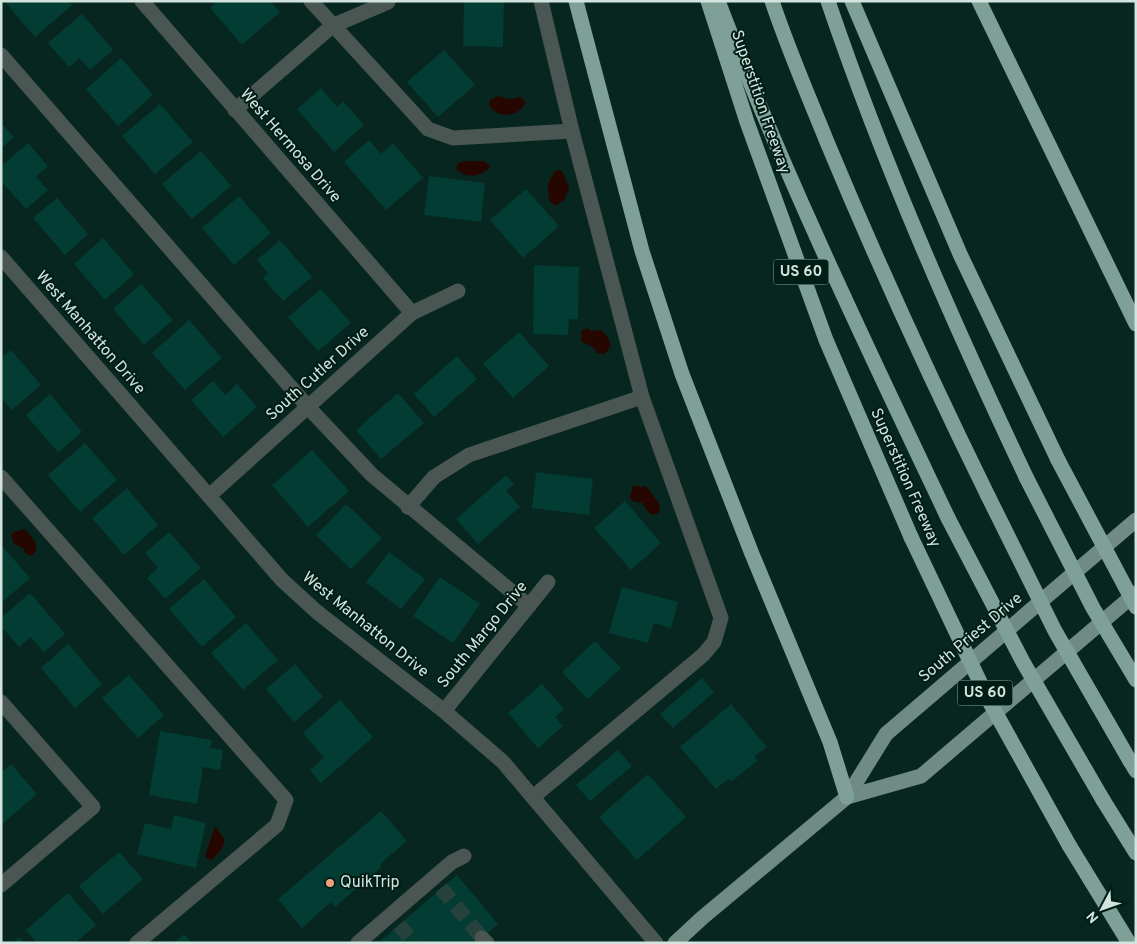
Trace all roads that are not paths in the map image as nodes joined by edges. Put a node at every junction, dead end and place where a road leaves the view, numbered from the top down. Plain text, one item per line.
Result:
1 (142, 1) edge
2 (311, 1) edge
3 (541, 1) edge
4 (576, 1) edge
5 (708, 1) edge
6 (718, 1) edge
7 (772, 1) edge
8 (828, 1) edge
9 (852, 1) edge
10 (979, 1) edge
11 (388, 2) edge
12 (332, 26) junction
13 (1, 55) edge
14 (235, 110) junction
15 (572, 131) junction
16 (1, 257) edge
17 (458, 291) dead end
18 (412, 313) junction
19 (1136, 324) edge
20 (642, 397) junction
21 (308, 407) junction
22 (1, 477) edge
23 (209, 496) junction
24 (408, 506) junction
25 (1136, 520) edge
26 (548, 582) dead end
27 (1136, 593) edge
28 (529, 606) junction
29 (1136, 607) edge
30 (1136, 680) edge
31 (4, 710) edge
32 (444, 711) junction
33 (1133, 766) edge
34 (533, 797) junction
35 (847, 797) junction
36 (1136, 853) edge
37 (464, 856) dead end
38 (1, 884) edge
39 (138, 943) edge
40 (358, 943) edge
41 (656, 943) edge
42 (675, 943) edge
43 (1129, 943) edge

1 - 14 street, West Hermosa Drive
2 - 12 street
3 - 15 street
4 - 35 highway
5 - 43 highway, Superstition Freeway / US 60, bridge
6 - 36 highway, bridge
7 - 33 highway, bridge
8 - 30 highway, bridge
9 - 29 highway, bridge
10 - 19 highway
11 - 12 street
12 - 14 street
12 - 15 street
13 - 21 street
14 - 18 street, West Hermosa Drive
15 - 20 street
16 - 23 street, West Manhatton Drive
17 - 18 street, South Cutler Drive
18 - 21 street, South Cutler Drive
20 - 24 street
20 - 34 street
21 - 23 street, South Cutler Drive
21 - 24 street
22 - 39 street
23 - 32 street, West Manhatton Drive
24 - 28 street
25 - 35 main road, South Priest Drive
26 - 28 street, South Margo Drive
27 - 35 main road, South Priest Drive
28 - 32 street, South Margo Drive
31 - 38 street
32 - 34 street, West Manhatton Drive
34 - 41 street, West Manhatton Drive
35 - 42 main road, South Priest Drive
37 - 40 street

